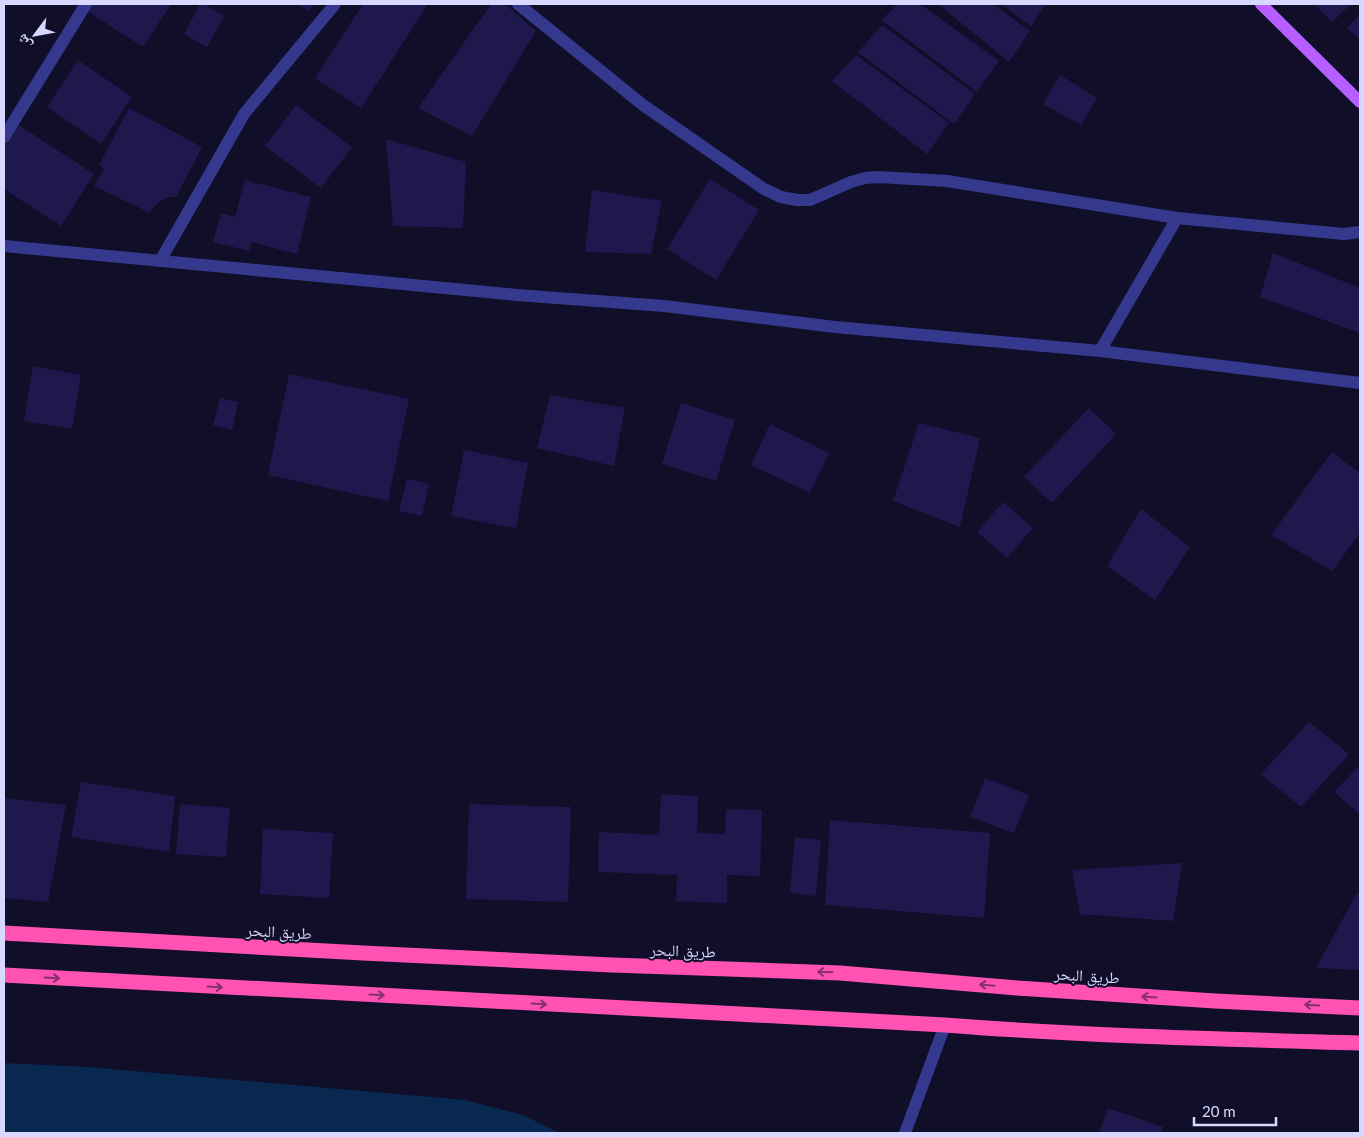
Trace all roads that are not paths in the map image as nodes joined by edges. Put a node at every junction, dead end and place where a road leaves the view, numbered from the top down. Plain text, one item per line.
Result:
1 (86, 4) edge
2 (335, 4) edge
3 (518, 4) edge
4 (1261, 4) edge
5 (1360, 102) edge
6 (4, 137) edge
7 (1177, 218) junction
8 (1360, 232) edge
9 (4, 246) edge
10 (160, 260) junction
11 (1100, 351) junction
12 (1360, 383) edge
13 (4, 933) edge
14 (4, 975) edge
15 (1360, 1008) edge
16 (945, 1025) junction
17 (1360, 1043) edge
18 (905, 1133) edge

1 - 6 street
2 - 10 street
3 - 7 street
4 - 5 main road
7 - 8 street
7 - 11 street
9 - 10 street
10 - 11 street
11 - 12 street
15 -> 13 highway, طريق البحر
14 -> 16 highway
16 - 17 highway
16 - 18 street

